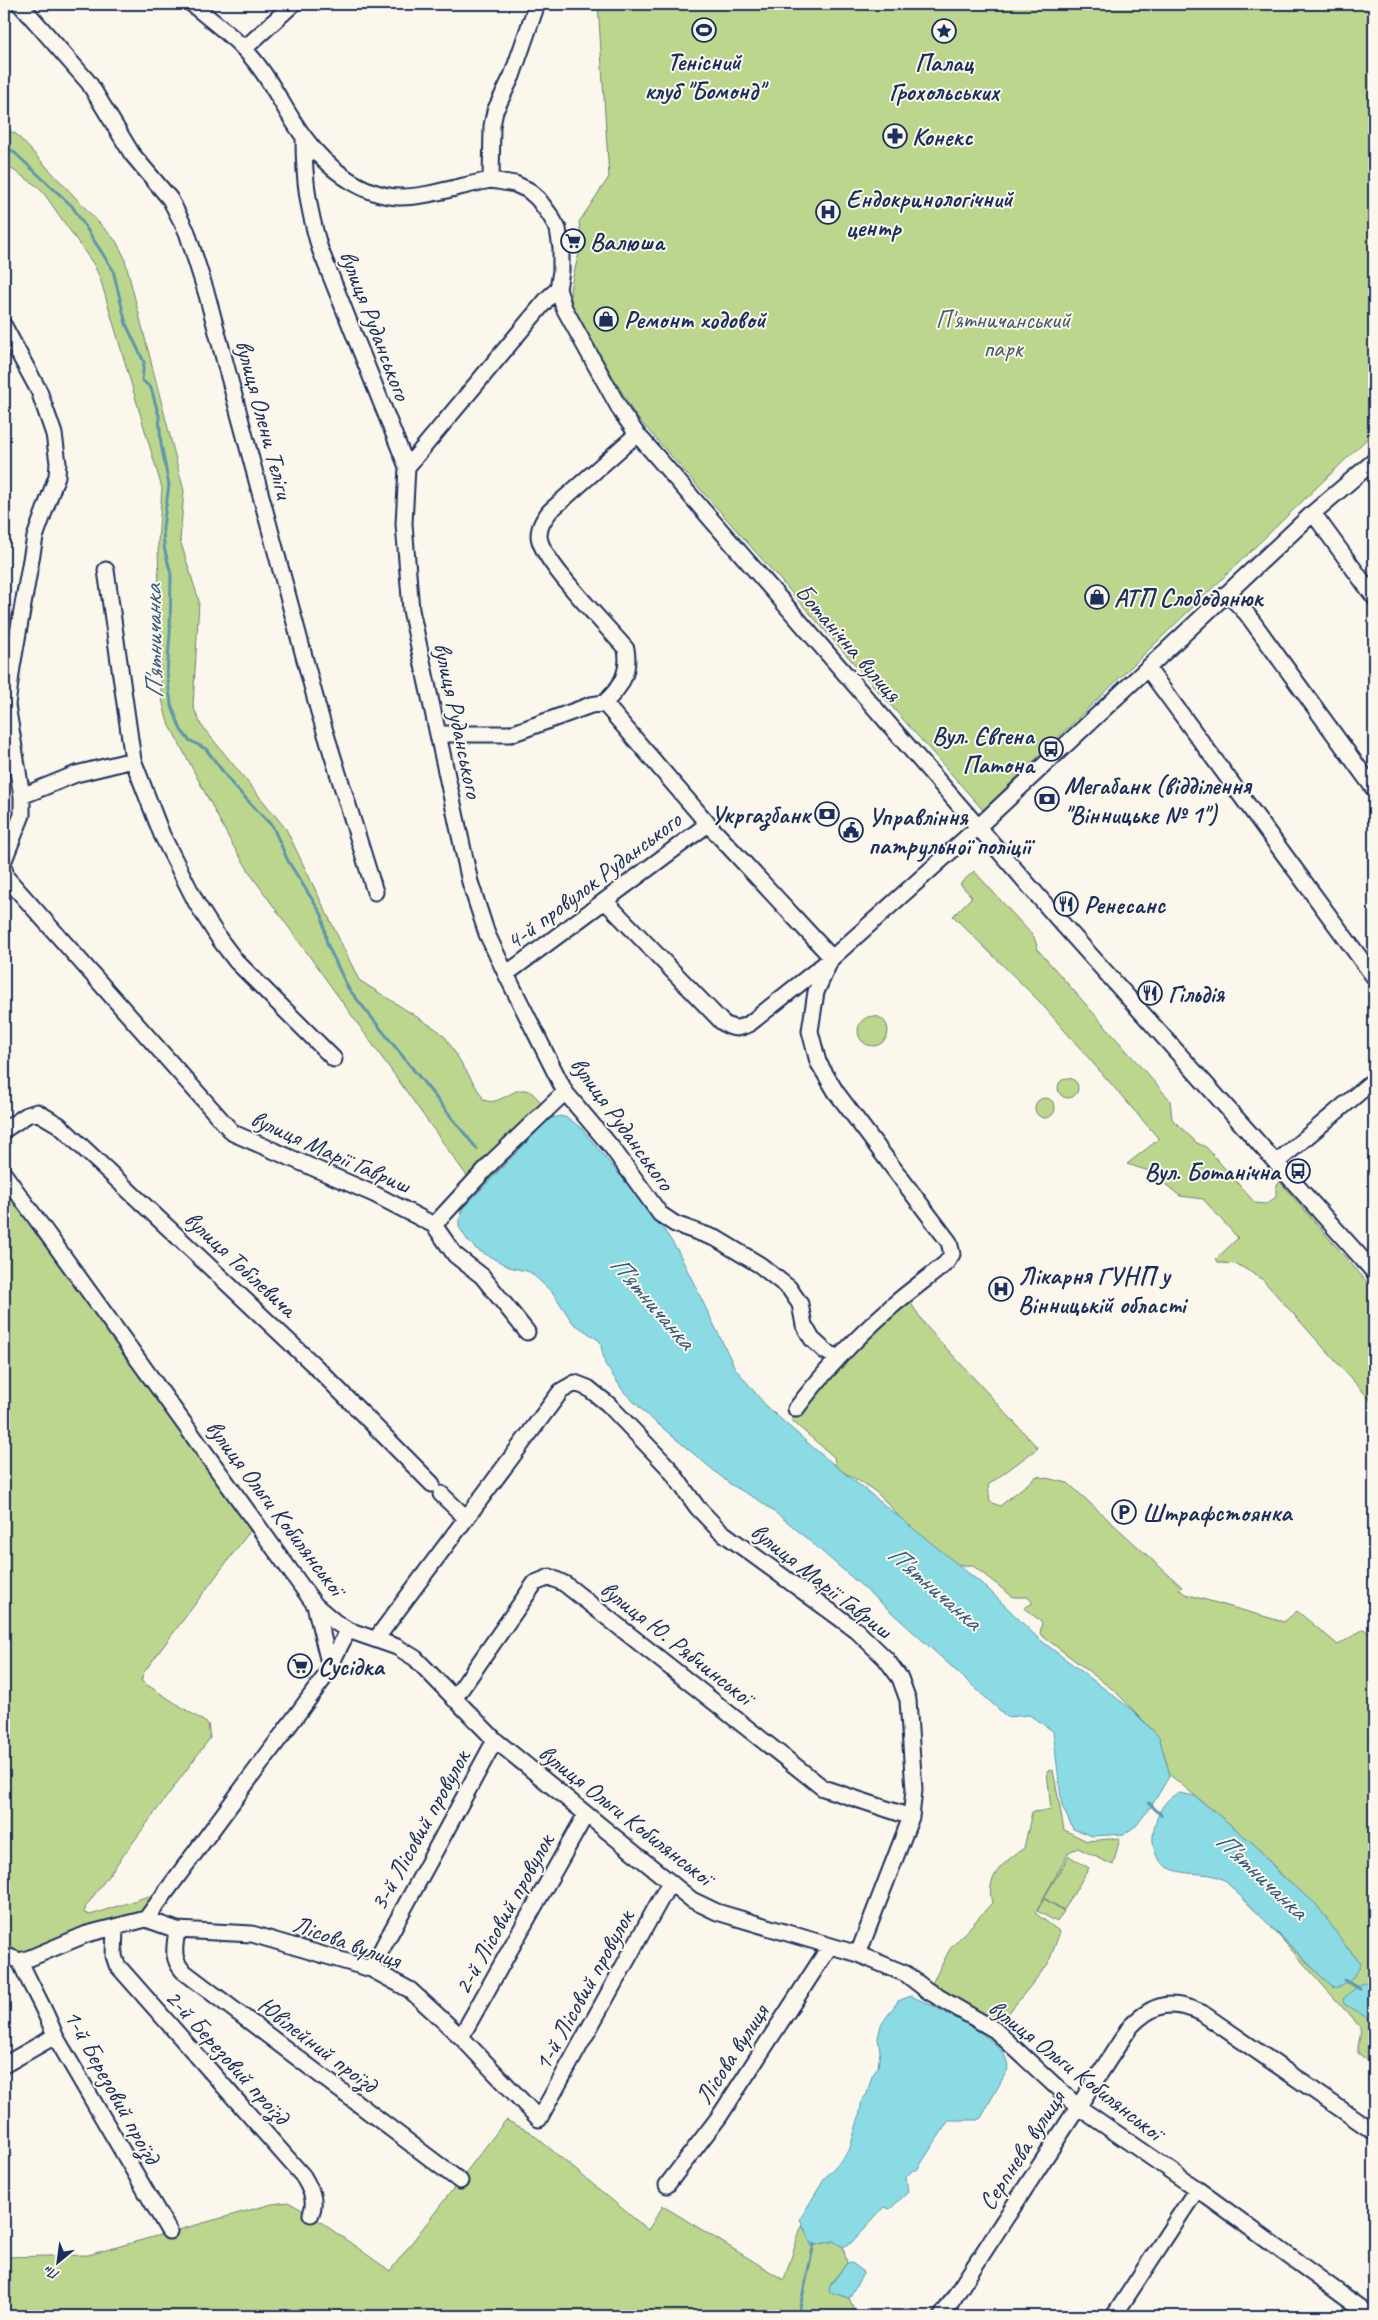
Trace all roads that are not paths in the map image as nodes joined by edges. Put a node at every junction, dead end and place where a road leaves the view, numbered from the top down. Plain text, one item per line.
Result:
1 (20, 4) edge
2 (192, 4) edge
3 (293, 4) edge
4 (537, 4) edge
5 (244, 49) junction
6 (304, 138) junction
7 (491, 180) junction
8 (558, 290) junction
9 (4, 326) edge
10 (637, 434) junction
11 (1374, 461) edge
12 (407, 467) junction
13 (1313, 513) junction
14 (106, 570) dead end
15 (1228, 594) junction
16 (1374, 597) edge
17 (1148, 669) junction
18 (604, 703) junction
19 (438, 734) junction
20 (134, 760) junction
21 (1374, 789) edge
22 (22, 796) junction
23 (708, 824) junction
24 (978, 827) junction
25 (4, 860) edge
26 (4, 875) edge
27 (375, 892) dead end
28 (604, 902) junction
29 (832, 958) junction
30 (506, 974) junction
31 (1374, 977) edge
32 (334, 1059) dead end
33 (1374, 1080) edge
34 (565, 1092) junction
35 (4, 1130) edge
36 (1277, 1162) junction
37 (4, 1174) edge
38 (434, 1225) junction
39 (1374, 1272) edge
40 (527, 1332) dead end
41 (838, 1358) junction
42 (796, 1409) dead end
43 (466, 1518) junction
44 (315, 1605) junction
45 (348, 1630) junction
46 (376, 1639) junction
47 (330, 1667) junction
48 (454, 1699) junction
49 (496, 1740) junction
50 (586, 1814) junction
51 (911, 1816) junction
52 (669, 1884) junction
53 (146, 1919) junction
54 (114, 1927) junction
55 (177, 1930) junction
56 (830, 1946) junction
57 (858, 1954) junction
58 (4, 1955) edge
59 (20, 1961) junction
60 (370, 1969) junction
61 (56, 2036) junction
62 (461, 2037) junction
63 (4, 2065) edge
64 (1077, 2106) junction
65 (539, 2119) joint
66 (1374, 2132) edge
67 (460, 2181) dead end
68 (667, 2186) dead end
69 (1197, 2190) junction
70 (311, 2214) dead end
71 (169, 2231) dead end
72 (942, 2316) edge
73 (1114, 2316) edge
74 (1371, 2316) edge

1 - 27 street, вулиця Олени Теліги
2 - 5 street
3 - 5 street
4 - 7 street
5 - 6 street
6 - 7 street, Ботанічна вулиця
6 - 12 street, вулиця Руданського
7 - 8 street, Ботанічна вулиця
8 - 10 street, Ботанічна вулиця
8 - 12 street
9 - 22 street
10 - 18 street
10 - 24 street, Ботанічна вулиця
11 - 13 street
12 - 19 street, вулиця Руданського
13 - 15 street
13 - 16 street
14 - 20 street
15 - 17 street
15 - 21 street
17 - 24 street
17 - 31 street
18 - 19 street
18 - 23 street
19 - 30 street, вулиця Руданського
20 - 22 street
20 - 32 street
22 - 25 street
23 - 28 street, 4-й провулок Руданського
23 - 29 street
24 - 29 street
24 - 36 street, Ботанічна вулиця
26 - 38 street, вулиця Марії Гавриш
28 - 29 street
28 - 30 street, 4-й провулок Руданського
29 - 41 street
30 - 34 street, вулиця Руданського
33 - 36 street
34 - 38 street
34 - 41 street, вулиця Руданського
35 - 43 street, вулиця Тобілевича
36 - 39 street, Ботанічна вулиця
37 - 44 street, вулиця Ольги Кобилянської
38 - 40 street, вулиця Марії Гавриш
41 - 42 street
43 - 46 street
43 - 51 street, вулиця Марії Гавриш
44 - 45 street, вулиця Ольги Кобилянської
44 - 47 street
45 - 46 street, вулиця Ольги Кобилянської
45 - 47 street
46 - 48 street, вулиця Ольги Кобилянської
47 - 53 street
48 - 49 street, вулиця Ольги Кобилянської
48 - 51 street, вулиця Ю. Рябчинської
49 - 50 street, вулиця Ольги Кобилянської
49 - 60 street, 3-й Лісовий провулок
50 - 52 street, вулиця Ольги Кобилянської
50 - 62 street, 2-й Лісовий провулок
51 - 57 street, вулиця Марії Гавриш
52 - 56 street, вулиця Ольги Кобилянської
52 - 65 street, 1-й Лісовий провулок
53 - 54 street
53 - 55 street, Лісова вулиця
54 - 59 street
54 - 70 street, 2-й Березовий проїзд
55 - 60 street, Лісова вулиця
55 - 67 street, Ювілейний проїзд
56 - 57 street, вулиця Ольги Кобилянської
56 - 68 street, Лісова вулиця
57 - 64 street, вулиця Ольги Кобилянської
58 - 59 street
59 - 61 street, 1-й Березовий проїзд
60 - 62 street, Лісова вулиця
61 - 63 street
61 - 71 street, 1-й Березовий проїзд
62 - 65 street, Лісова вулиця
64 - 66 street, Серпнева вулиця
64 - 69 street, вулиця Ольги Кобилянської
64 - 72 street, Серпнева вулиця
69 - 73 street
69 - 74 street, вулиця Ольги Кобилянської

